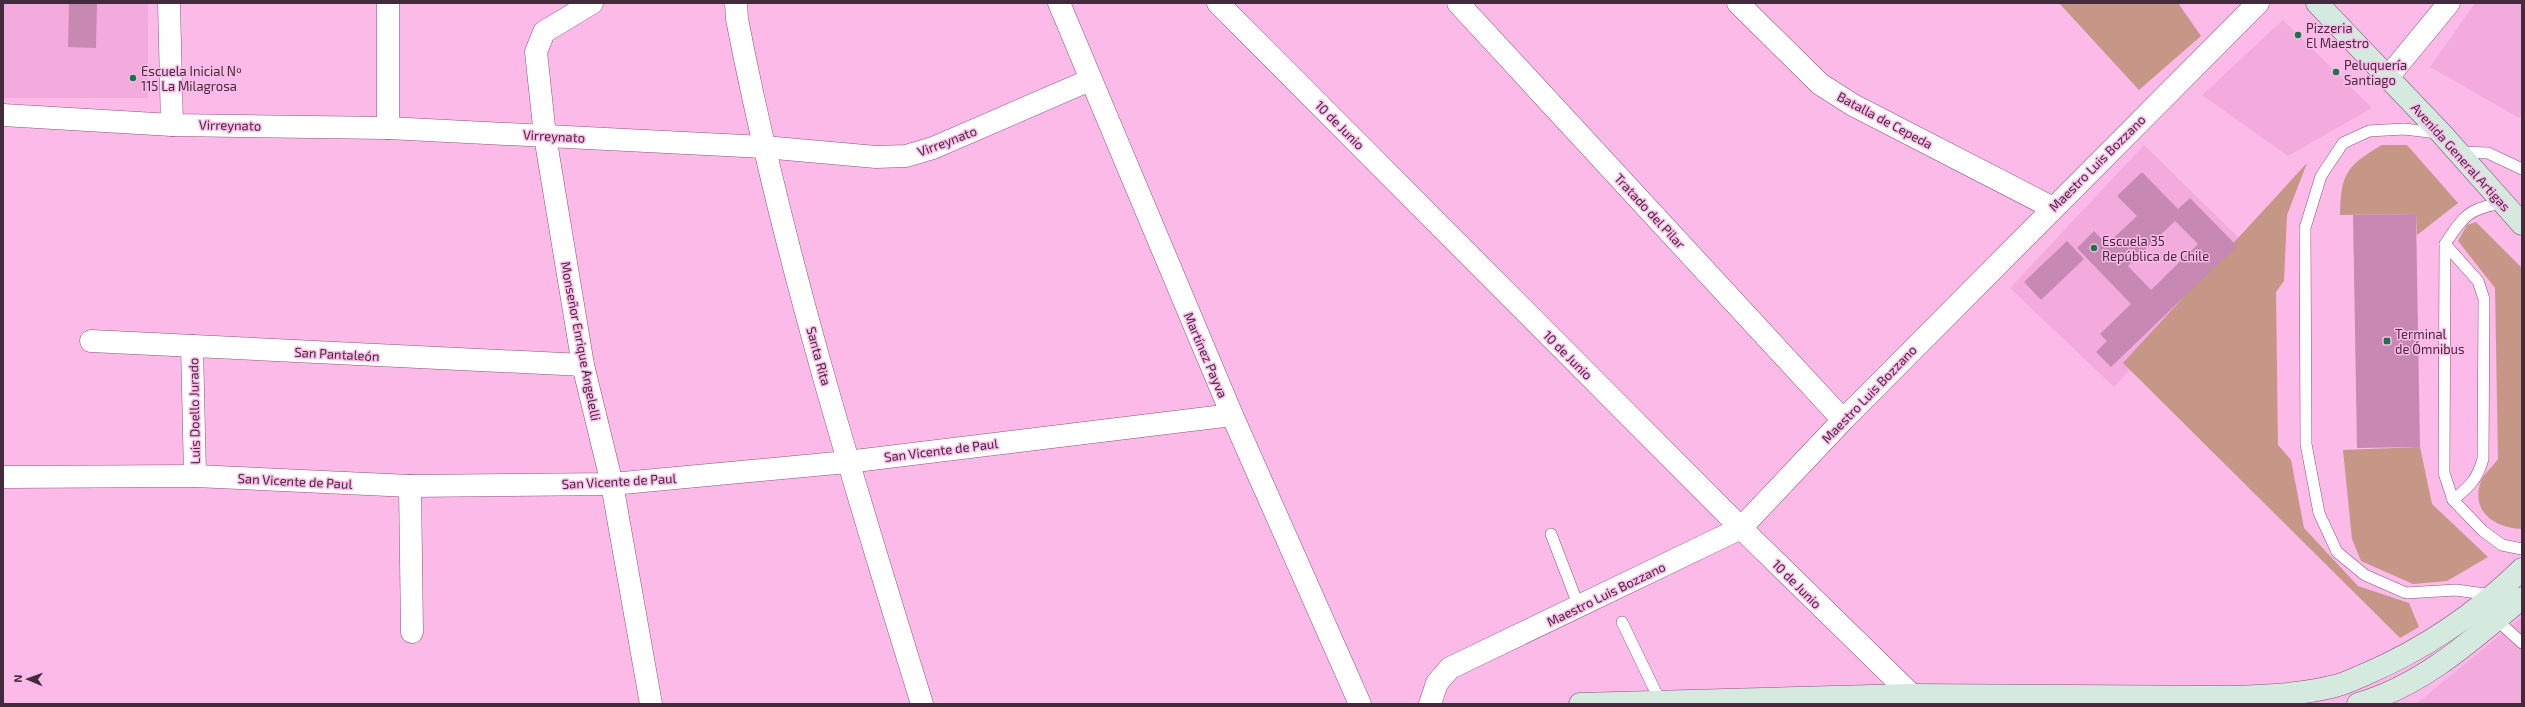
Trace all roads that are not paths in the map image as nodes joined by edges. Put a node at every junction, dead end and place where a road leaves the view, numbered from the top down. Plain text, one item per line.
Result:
1 (169, 3) edge
2 (388, 3) edge
3 (592, 3) edge
4 (736, 3) edge
5 (1059, 3) edge
6 (1218, 3) edge
7 (1458, 3) edge
8 (1738, 3) edge
9 (2258, 3) edge
10 (2317, 3) edge
11 (2449, 3) edge
12 (2388, 77) junction
13 (1090, 80) junction
14 (3, 114) edge
15 (172, 125) junction
16 (388, 128) junction
17 (2441, 133) junction
18 (545, 136) junction
19 (764, 147) junction
20 (2457, 152) junction
21 (2522, 169) edge
22 (2502, 203) junction
23 (2053, 208) junction
24 (2522, 224) edge
25 (2445, 244) junction
26 (91, 340) dead end
27 (192, 346) junction
28 (583, 365) junction
29 (1232, 415) junction
30 (1843, 420) junction
31 (847, 462) junction
32 (195, 476) junction
33 (3, 477) edge
34 (612, 484) junction
35 (410, 486) junction
36 (2453, 500) junction
37 (1741, 528) junction
38 (1551, 534) dead end
39 (2522, 549) edge
40 (2522, 569) edge
41 (2505, 606) edge
42 (1578, 607) junction
43 (1622, 622) dead end
44 (412, 632) dead end
45 (2522, 643) edge
46 (2396, 660) junction
47 (2414, 681) junction
48 (1916, 700) edge
49 (2262, 700) edge
50 (1661, 703) junction
51 (651, 704) edge
52 (922, 704) edge
53 (1360, 704) edge
54 (1430, 704) edge
55 (1580, 704) edge
56 (2358, 704) edge

1 - 15 street
2 - 16 street
3 - 18 street, Monseñor Enrique Angelelli
4 - 19 street, Santa Rita
5 - 13 street, Martínez Payva
6 - 37 street, 10 de Junio
7 - 30 street, Tratado del Pilar
8 - 23 street, Batalla de Cepeda
9 - 23 street, Maestro Luis Bozzano
10 - 12 main road, Avenida General Artigas
11 - 12 street
12 - 17 main road, Avenida General Artigas
13 - 19 street, Virreynato
13 - 29 street, Martínez Payva
14 - 15 street, Virreynato
15 - 16 street, Virreynato
16 - 18 street, Virreynato
17 - 20 main road, Avenida General Artigas
17 - 41 lane
18 - 19 street, Virreynato
18 - 28 street, Monseñor Enrique Angelelli
19 - 31 street, Santa Rita
20 - 21 lane
20 - 22 main road, Avenida General Artigas
22 - 24 main road, Avenida General Artigas
22 - 25 lane
23 - 30 street, Maestro Luis Bozzano
25 - 36 lane
25 - 36 lane
26 - 27 street, San Pantaleón
27 - 28 street, San Pantaleón
27 - 32 street, Luis Doello Jurado
28 - 34 street, Monseñor Enrique Angelelli
29 - 31 street, San Vicente de Paul
29 - 53 street, Martínez Payva
30 - 37 street, Maestro Luis Bozzano
31 - 34 street, San Vicente de Paul
31 - 52 street, Santa Rita
32 - 33 street, San Vicente de Paul
32 - 35 street, San Vicente de Paul
34 - 35 street, San Vicente de Paul
34 - 51 street, Monseñor Enrique Angelelli
35 - 44 street
36 - 39 lane
37 - 42 street, Maestro Luis Bozzano
37 - 48 street, 10 de Junio
38 - 42 lane
40 - 41 main road
41 - 45 lane
41 - 46 main road
41 - 47 main road
42 - 54 street, Maestro Luis Bozzano
43 - 50 lane
46 - 47 main road
46 - 49 main road
47 - 56 main road
48 - 49 main road
48 - 50 main road
50 - 55 main road

